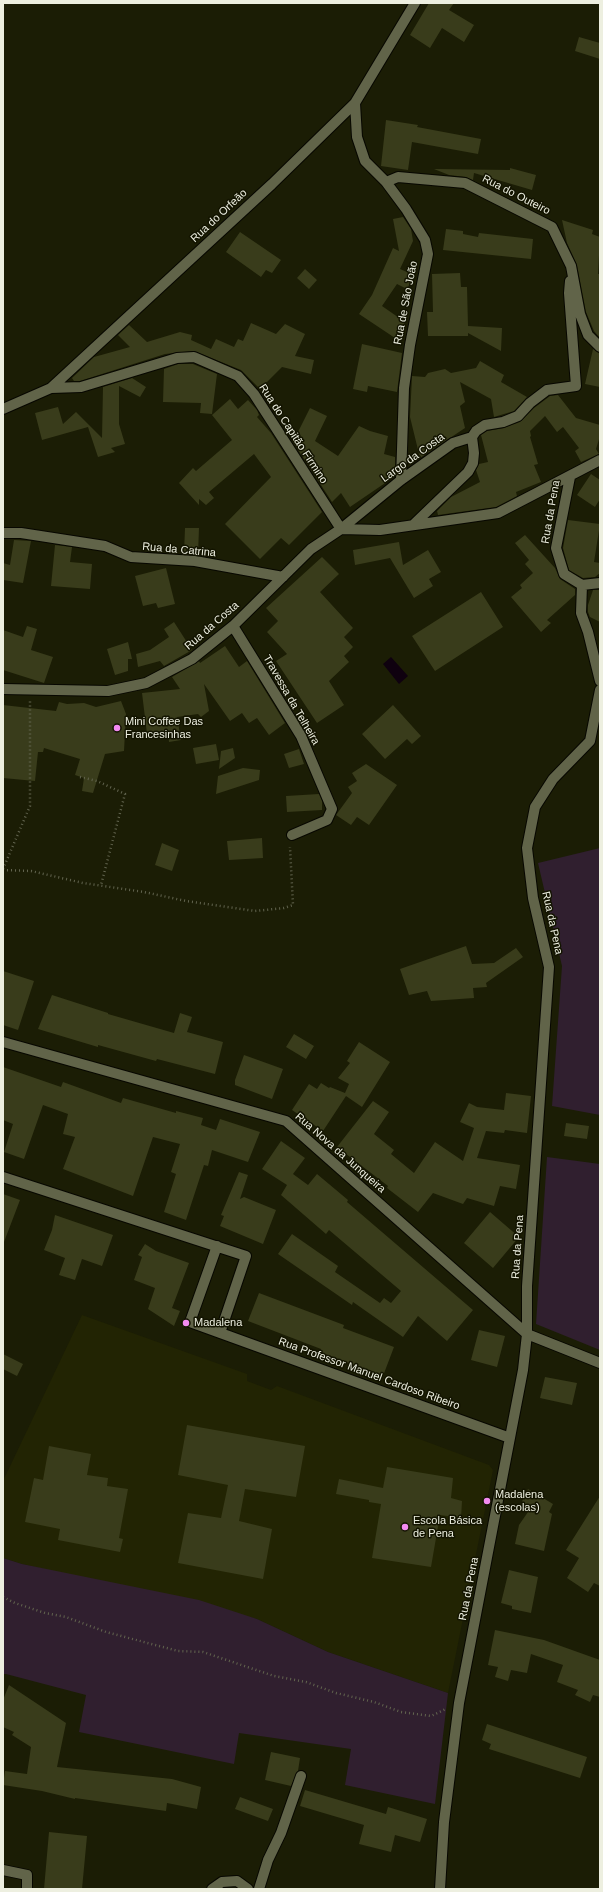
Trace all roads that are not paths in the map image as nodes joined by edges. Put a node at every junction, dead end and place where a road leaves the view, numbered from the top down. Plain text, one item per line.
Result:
1 (415, 3) edge
2 (355, 104) junction
3 (386, 182) junction
4 (571, 272) junction
5 (600, 348) edge
6 (52, 388) junction
7 (3, 409) edge
8 (472, 437) junction
9 (600, 460) edge
10 (570, 477) junction
11 (401, 480) junction
12 (413, 525) junction
13 (341, 529) junction
14 (3, 533) edge
15 (283, 577) junction
16 (600, 583) edge
17 (582, 585) junction
18 (233, 626) junction
19 (600, 681) edge
20 (3, 690) edge
21 (600, 690) edge
22 (292, 835) road end
23 (3, 1042) edge
24 (3, 1177) edge
25 (216, 1246) junction
26 (220, 1333) junction
27 (527, 1334) junction
28 (600, 1363) edge
29 (510, 1438) junction
30 (301, 1776) dead end
31 (3, 1870) edge
32 (27, 1889) edge
33 (212, 1889) edge
34 (248, 1889) edge
35 (259, 1889) edge
36 (440, 1889) edge

1 - 2 street, Rua do Orfeão
2 - 3 street, Rua de São João
2 - 6 street, Rua do Orfeão
3 - 4 street, Rua do Outeiro
3 - 11 street, Rua de São João
4 - 5 street, Rua do Outeiro
4 - 8 street
6 - 7 street, Rua do Orfeão
6 - 13 street, Rua do Capitão Firmino
8 - 11 street, Largo da Costa
8 - 12 street
9 - 10 street
10 - 12 street
10 - 17 street, Rua da Pena
11 - 13 street, Largo da Costa
12 - 13 street
13 - 15 street, Rua da Costa
14 - 15 street, Rua da Catrina
15 - 18 street, Rua da Costa
16 - 17 street
17 - 19 street
18 - 20 street, Rua da Costa
18 - 22 street, Travessa da Telheira
21 - 27 street, Rua da Pena
23 - 27 street, Rua Nova da Junqueira
24 - 25 street
25 - 26 street, Rua Professor Manuel Cardoso Ribeiro
25 - 26 street
26 - 29 street, Rua Professor Manuel Cardoso Ribeiro
27 - 28 street, Rua Nova da Junqueira
27 - 29 street, Rua da Pena
29 - 36 street, Rua da Pena
30 - 35 street
31 - 32 street
33 - 34 street

